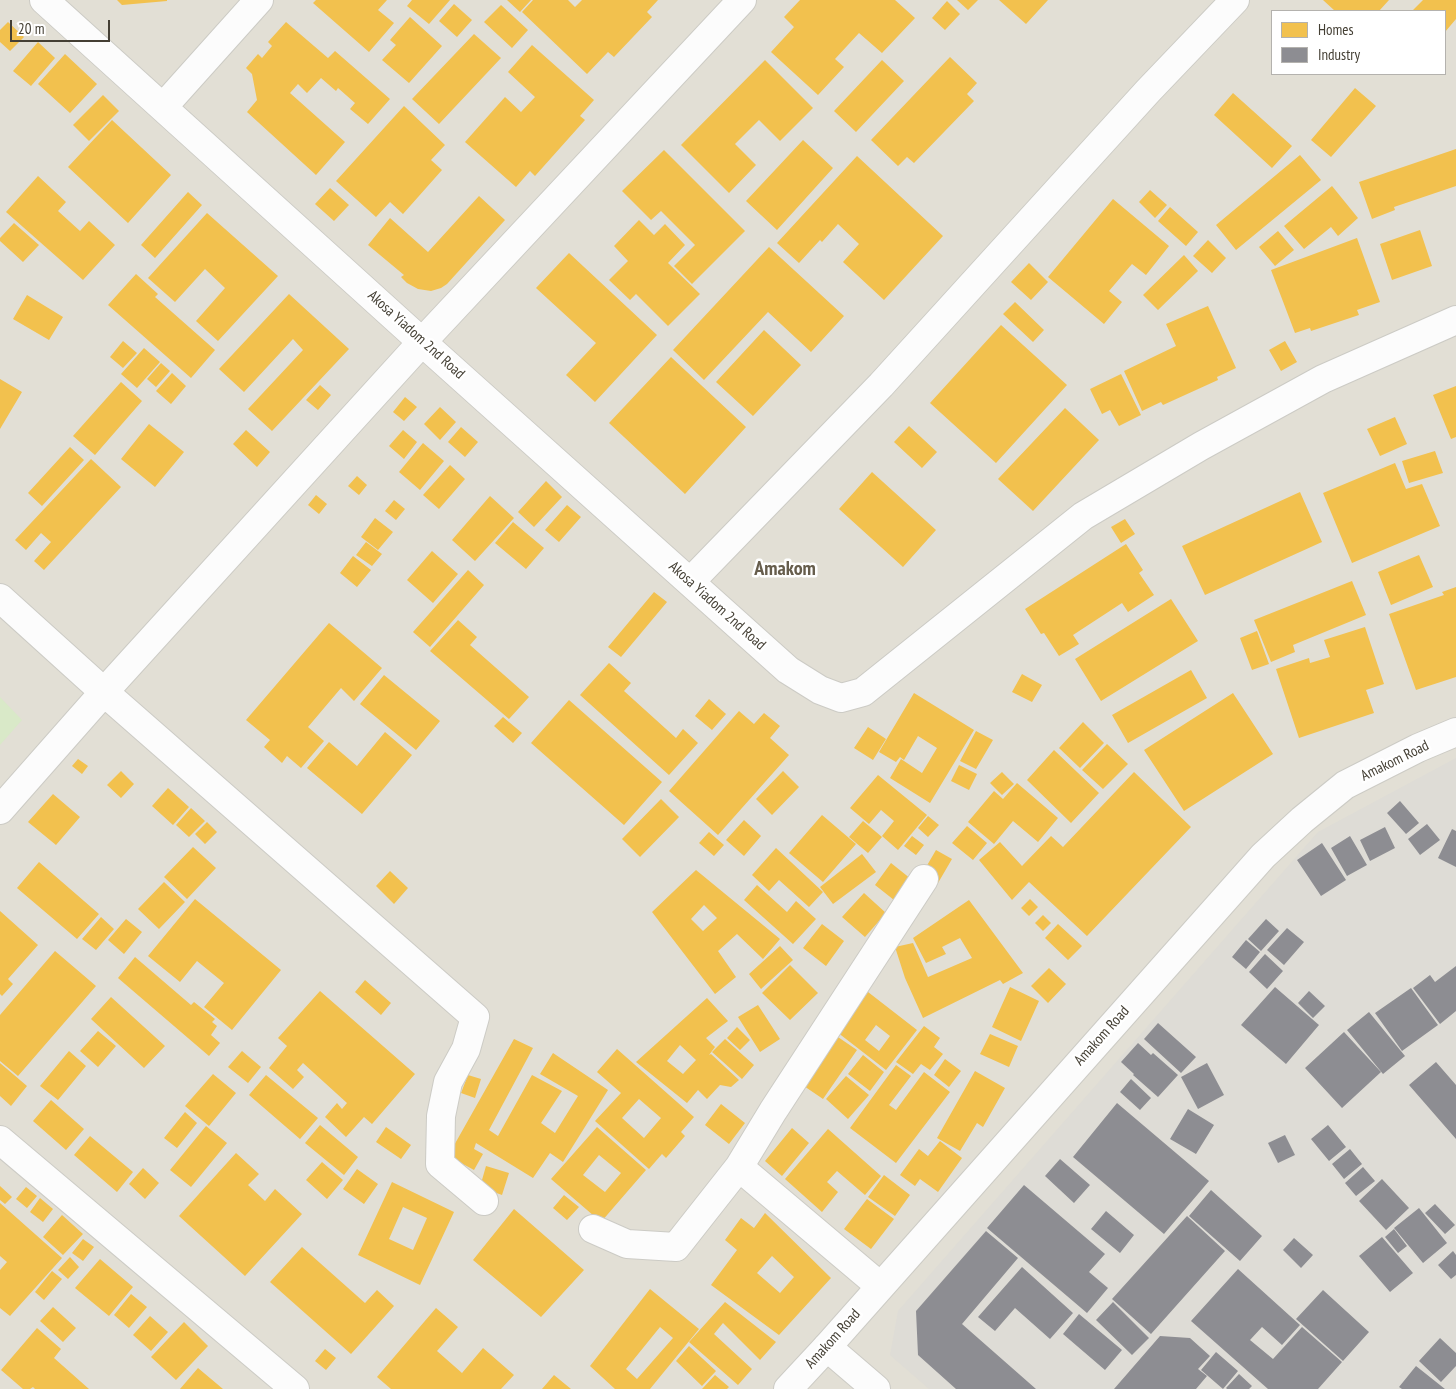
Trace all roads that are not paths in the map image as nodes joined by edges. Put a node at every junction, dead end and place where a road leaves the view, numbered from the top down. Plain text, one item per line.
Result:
1 (44, 0) edge
2 (259, 0) edge
3 (742, 0) edge
4 (1235, 0) edge
5 (163, 107) junction
6 (1456, 320) edge
7 (422, 342) junction
8 (690, 582) junction
9 (0, 598) edge
10 (104, 692) junction
11 (1456, 732) edge
12 (0, 810) edge
13 (924, 879) dead end
14 (0, 1140) edge
15 (739, 1167) junction
16 (484, 1201) dead end
17 (593, 1229) dead end
18 (880, 1286) junction
19 (827, 1347) junction
20 (295, 1389) edge
21 (788, 1389) edge
22 (876, 1389) edge

1 - 5 street, Akosa Yiadom 2nd Road
2 - 5 street
3 - 7 street
4 - 8 street
5 - 7 street, Akosa Yiadom 2nd Road
6 - 8 street, Akosa Yiadom 2nd Road
7 - 8 street, Akosa Yiadom 2nd Road
7 - 10 street
9 - 10 street
10 - 12 street
10 - 16 street
11 - 18 street, Amakom Road
13 - 15 street
14 - 20 street
15 - 17 street
15 - 18 street
18 - 19 street, Amakom Road
19 - 21 street, Amakom Road
19 - 22 street

